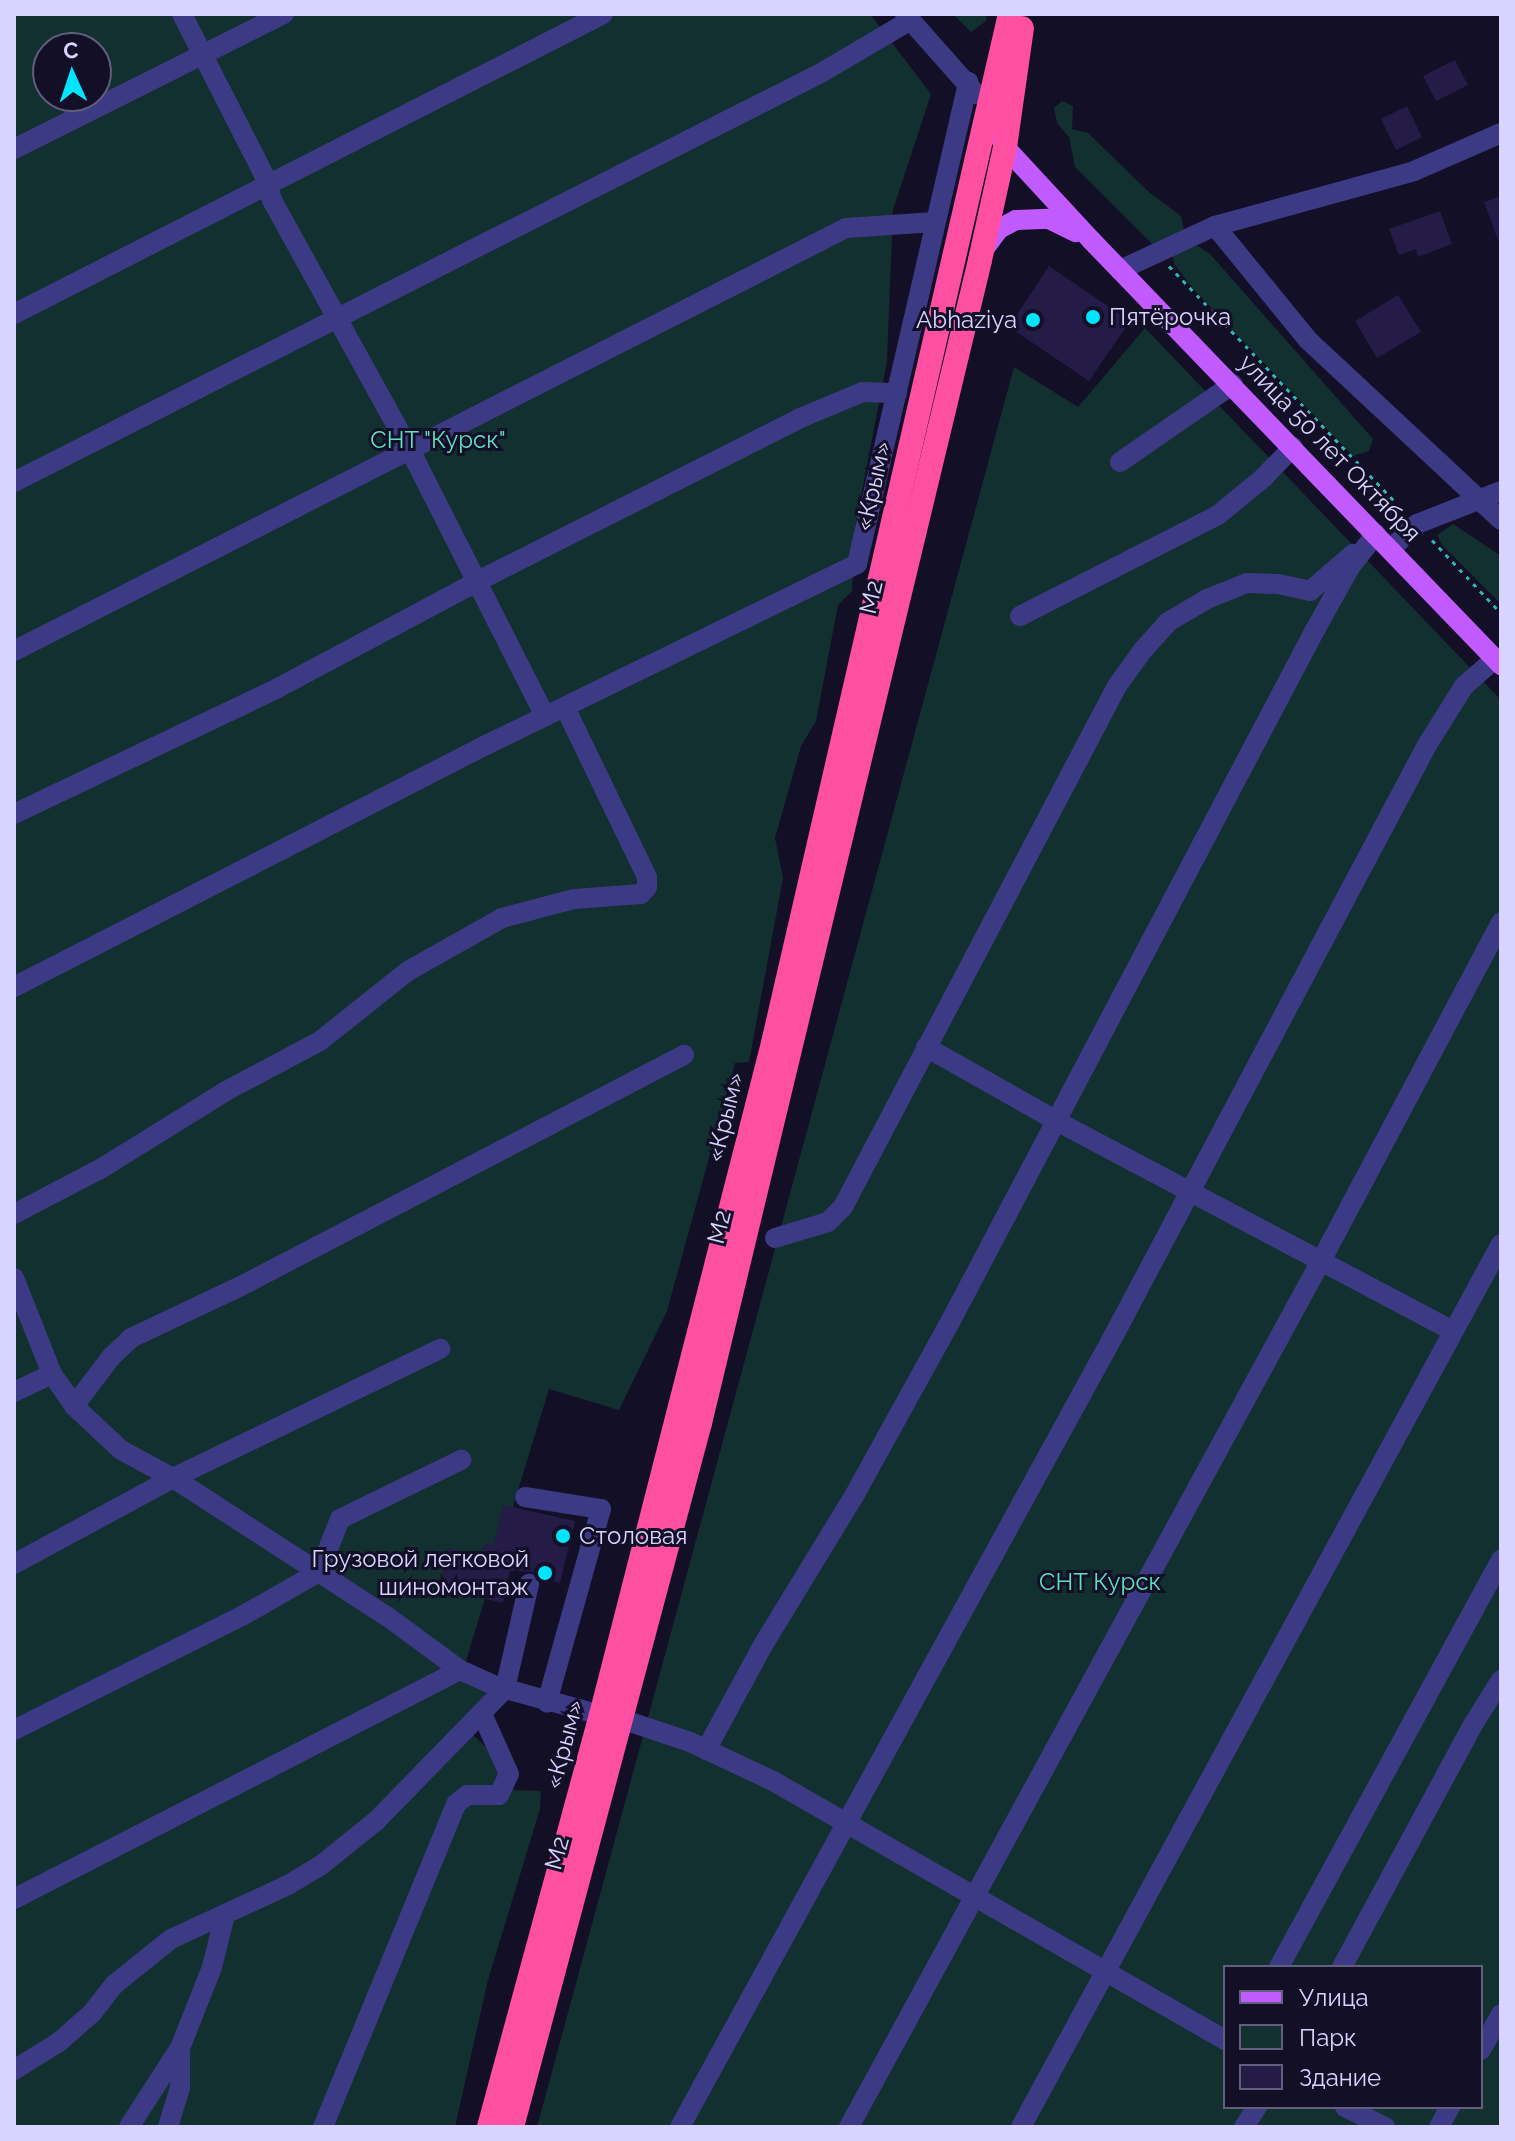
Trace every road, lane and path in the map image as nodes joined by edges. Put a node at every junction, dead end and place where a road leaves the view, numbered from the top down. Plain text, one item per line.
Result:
1 (182, 14) edge
2 (284, 14) edge
3 (603, 14) edge
4 (1010, 14) edge
5 (1025, 14) edge
6 (908, 17) edge
7 (203, 53) junction
8 (968, 82) junction
9 (989, 114) junction
10 (1501, 133) edge
11 (1005, 147) junction
12 (14, 149) edge
13 (268, 187) junction
14 (935, 222) junction
15 (1215, 226) junction
16 (1091, 240) junction
17 (1156, 252) junction
18 (980, 260) junction
19 (1120, 270) junction
20 (14, 314) edge
21 (336, 317) junction
22 (1233, 384) junction
23 (897, 393) junction
24 (1293, 447) junction
25 (410, 450) junction
26 (1120, 462) dead end
27 (14, 482) edge
28 (1501, 491) edge
29 (1481, 500) junction
30 (1501, 520) edge
31 (1417, 524) junction
32 (1371, 541) junction
33 (1391, 549) junction
34 (476, 582) junction
35 (1501, 613) edge
36 (1020, 616) dead end
37 (14, 651) edge
38 (1498, 662) edge
39 (565, 707) junction
40 (545, 716) junction
41 (14, 814) edge
42 (1501, 922) edge
43 (14, 987) edge
44 (926, 1047) junction
45 (684, 1055) dead end
46 (1056, 1121) junction
47 (1191, 1191) junction
48 (14, 1214) edge
49 (775, 1238) dead end
50 (1501, 1244) edge
51 (1321, 1261) junction
52 (14, 1278) edge
53 (1453, 1331) junction
54 (440, 1349) dead end
55 (52, 1374) junction
56 (14, 1392) edge
57 (74, 1406) junction
58 (461, 1460) dead end
59 (173, 1478) junction
60 (525, 1497) dead end
61 (1501, 1560) edge
62 (14, 1564) edge
63 (319, 1572) junction
64 (529, 1584) dead end
65 (460, 1670) junction
66 (1501, 1680) edge
67 (505, 1689) junction
68 (547, 1703) junction
69 (482, 1714) junction
70 (611, 1717) junction
71 (14, 1730) edge
72 (706, 1750) junction
73 (844, 1822) junction
74 (975, 1895) junction
75 (14, 1899) edge
76 (225, 1915) junction
77 (1280, 1965) edge
78 (1343, 1965) edge
79 (1104, 1970) junction
80 (1501, 2014) edge
81 (1223, 2039) edge
82 (1483, 2046) edge
83 (180, 2048) junction
84 (15, 2070) edge
85 (1256, 2109) edge
86 (1349, 2109) edge
87 (1449, 2109) edge
88 (129, 2127) edge
89 (168, 2127) edge
90 (323, 2127) edge
91 (489, 2127) edge
92 (512, 2127) edge
93 (680, 2127) edge
94 (849, 2127) edge
95 (1021, 2127) edge
96 (1244, 2127) edge
97 (1385, 2127) edge
98 (1439, 2127) edge

1 - 7 street
2 - 7 street
3 - 13 street
4 - 9 highway, «Крым»
5 - 11 highway, М2
6 - 8 street, улица 50 лет Октября
6 - 21 street
7 - 12 street
7 - 13 street
8 - 9 street, улица 50 лет Октября
8 - 14 street
9 - 11 main road, улица 50 лет Октября
9 - 70 highway, «Крым»
10 - 15 street
11 - 16 main road, улица 50 лет Октября
11 - 18 highway, М2
13 - 20 street
13 - 21 street
14 - 23 street
14 - 25 street
15 - 17 street
15 - 29 street
16 - 18 main road
16 - 19 main road, улица 50 лет Октября
17 - 19 street
17 - 31 path
18 - 70 highway, М2
19 - 22 main road, улица 50 лет Октября
21 - 25 street
21 - 27 street
22 - 24 main road, улица 50 лет Октября
22 - 26 street
23 - 34 street
23 - 39 street
24 - 32 main road, улица 50 лет Октября
24 - 36 street
25 - 34 street
25 - 37 street
28 - 29 street
29 - 30 street
29 - 31 street
31 - 33 street
31 - 35 path
32 - 33 main road, улица 50 лет Октября
32 - 44 street
32 - 46 street
33 - 38 main road, улица 50 лет Октября
34 - 40 street
34 - 41 street
38 - 47 street
39 - 40 street
39 - 48 street
40 - 43 street
42 - 51 street
44 - 46 street
44 - 49 street
45 - 57 street
46 - 47 street
46 - 72 street
47 - 51 street
47 - 73 street
50 - 53 street
51 - 53 street
51 - 74 street
52 - 55 street
53 - 79 street
54 - 59 street
55 - 56 street
55 - 57 street
57 - 59 street
58 - 63 street
59 - 62 street
59 - 63 street
60 - 68 street
61 - 77 street
63 - 65 street
63 - 71 street
64 - 67 street
65 - 67 street
65 - 75 street
66 - 78 street
67 - 68 street
67 - 69 street
68 - 70 street
69 - 76 street
69 - 90 street
70 - 72 street
70 - 91 highway, «Крым»
70 - 92 highway, М2
72 - 73 street
73 - 74 street
73 - 93 street
74 - 79 street
74 - 94 street
76 - 83 street
76 - 84 street
79 - 81 street
79 - 95 street
80 - 82 street
83 - 88 street
83 - 89 street
85 - 96 street
86 - 97 street
87 - 98 street

